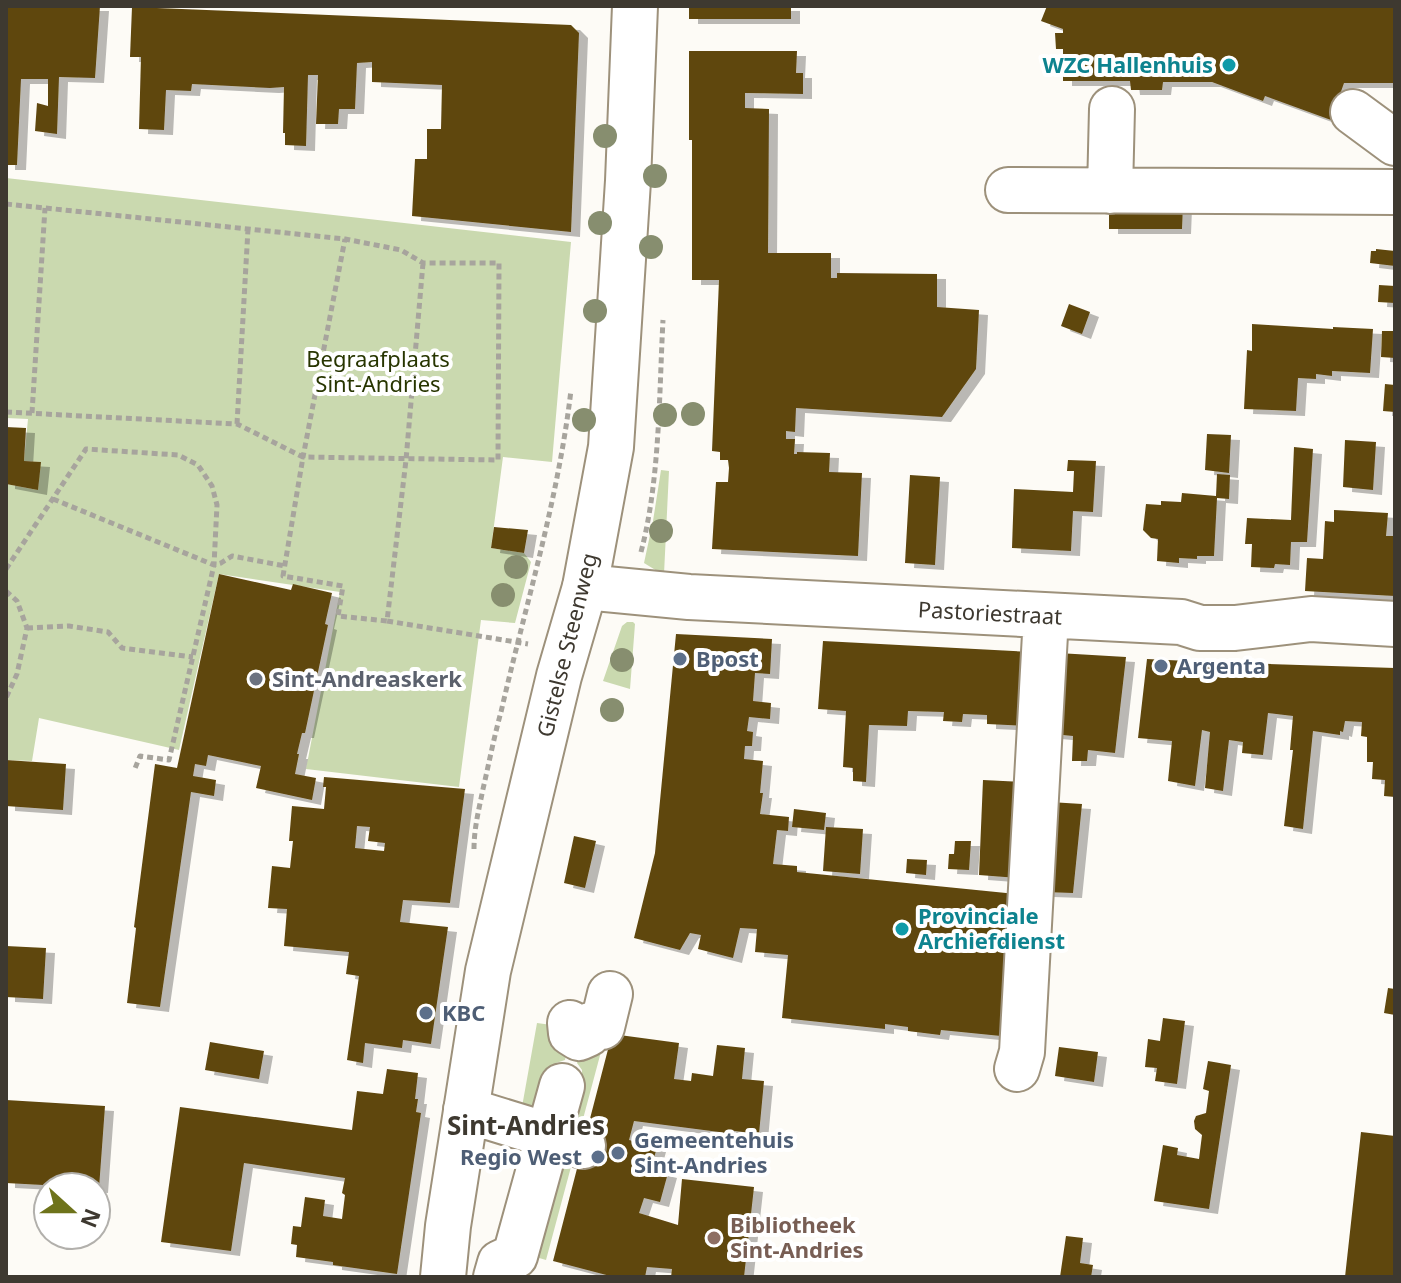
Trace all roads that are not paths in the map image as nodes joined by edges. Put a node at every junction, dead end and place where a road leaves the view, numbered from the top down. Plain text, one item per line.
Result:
1 (628, 10) edge
2 (1112, 109) dead end
3 (1353, 112) dead end
4 (1395, 143) edge
5 (1008, 190) dead end
6 (1110, 191) junction
7 (1395, 192) edge
8 (585, 587) junction
9 (1046, 616) junction
10 (1395, 624) edge
11 (610, 994) dead end
12 (1017, 1069) dead end
13 (466, 1110) junction
14 (566, 1140) junction
15 (443, 1277) edge
16 (496, 1277) edge

1 - 8 main road, Gistelse Steenweg
2 - 6 main road
3 - 4 main road
5 - 6 main road
6 - 7 main road
8 - 9 main road, Pastoriestraat
8 - 13 main road, Gistelse Steenweg
9 - 10 main road, Pastoriestraat
9 - 12 main road
11 - 14 main road
13 - 14 main road
13 - 15 main road, Gistelse Steenweg
14 - 16 main road

